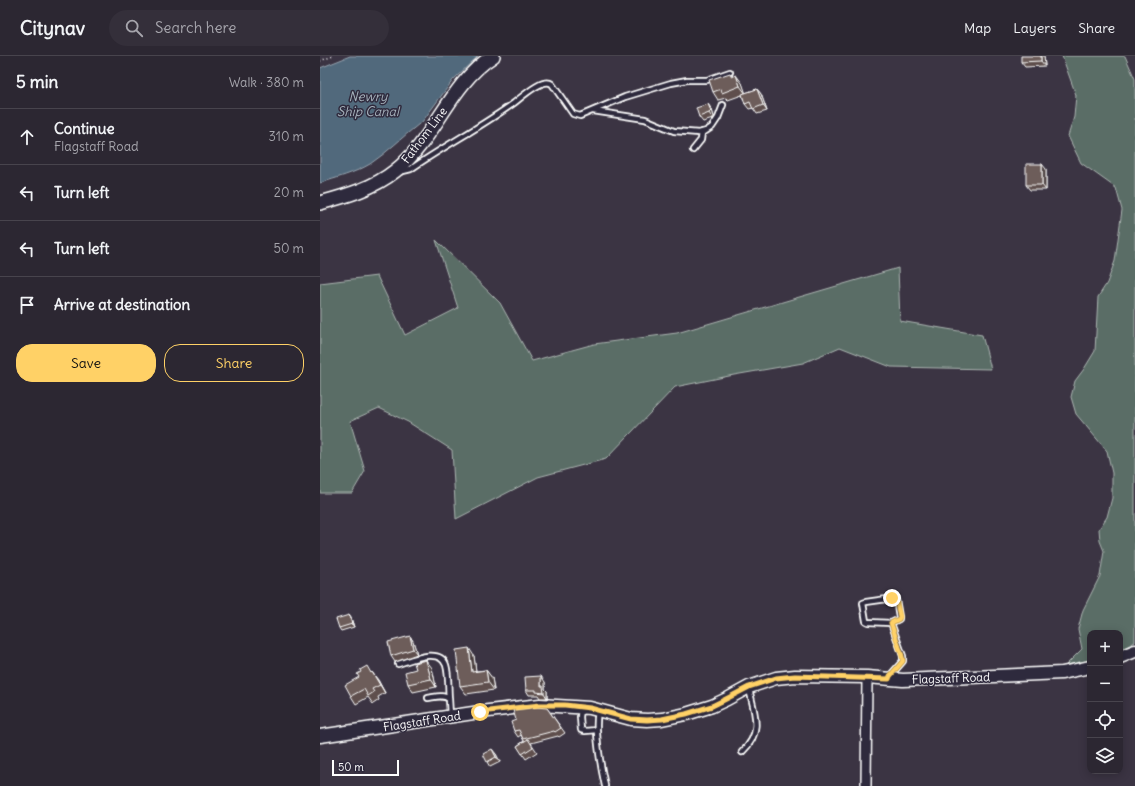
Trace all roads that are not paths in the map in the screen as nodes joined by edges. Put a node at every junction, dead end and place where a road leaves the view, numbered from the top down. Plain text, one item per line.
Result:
1 (493, 56) edge
2 (730, 72) edge
3 (723, 104) dead end
4 (591, 111) junction
5 (702, 132) junction
6 (693, 150) dead end
7 (395, 172) junction
8 (320, 203) edge
9 (891, 623) junction
10 (1135, 650) edge
11 (1123, 656) edge
12 (398, 664) dead end
13 (1087, 668) edge
14 (867, 678) junction
15 (889, 679) junction
16 (749, 687) junction
17 (428, 698) dead end
18 (449, 699) junction
19 (582, 707) junction
20 (599, 710) junction
21 (450, 716) junction
22 (597, 730) junction
23 (320, 736) edge
24 (742, 752) dead end
25 (606, 786) edge
26 (866, 786) edge

1 - 7 main road, Fathom Line
2 - 4 lane
3 - 5 lane
4 - 5 lane
4 - 7 lane
5 - 6 lane
7 - 8 main road, Fathom Line
9 - 9 lane
9 - 15 lane
10 - 11 street
12 - 18 lane
13 - 15 street, Flagstaff Road
14 - 15 street, Flagstaff Road
14 - 16 street, Flagstaff Road
14 - 26 street
16 - 20 street, Flagstaff Road
16 - 24 lane
17 - 18 lane
18 - 21 lane
19 - 20 street, Flagstaff Road
19 - 21 street, Flagstaff Road
19 - 22 lane
20 - 22 lane
21 - 23 street, Flagstaff Road
22 - 25 lane

